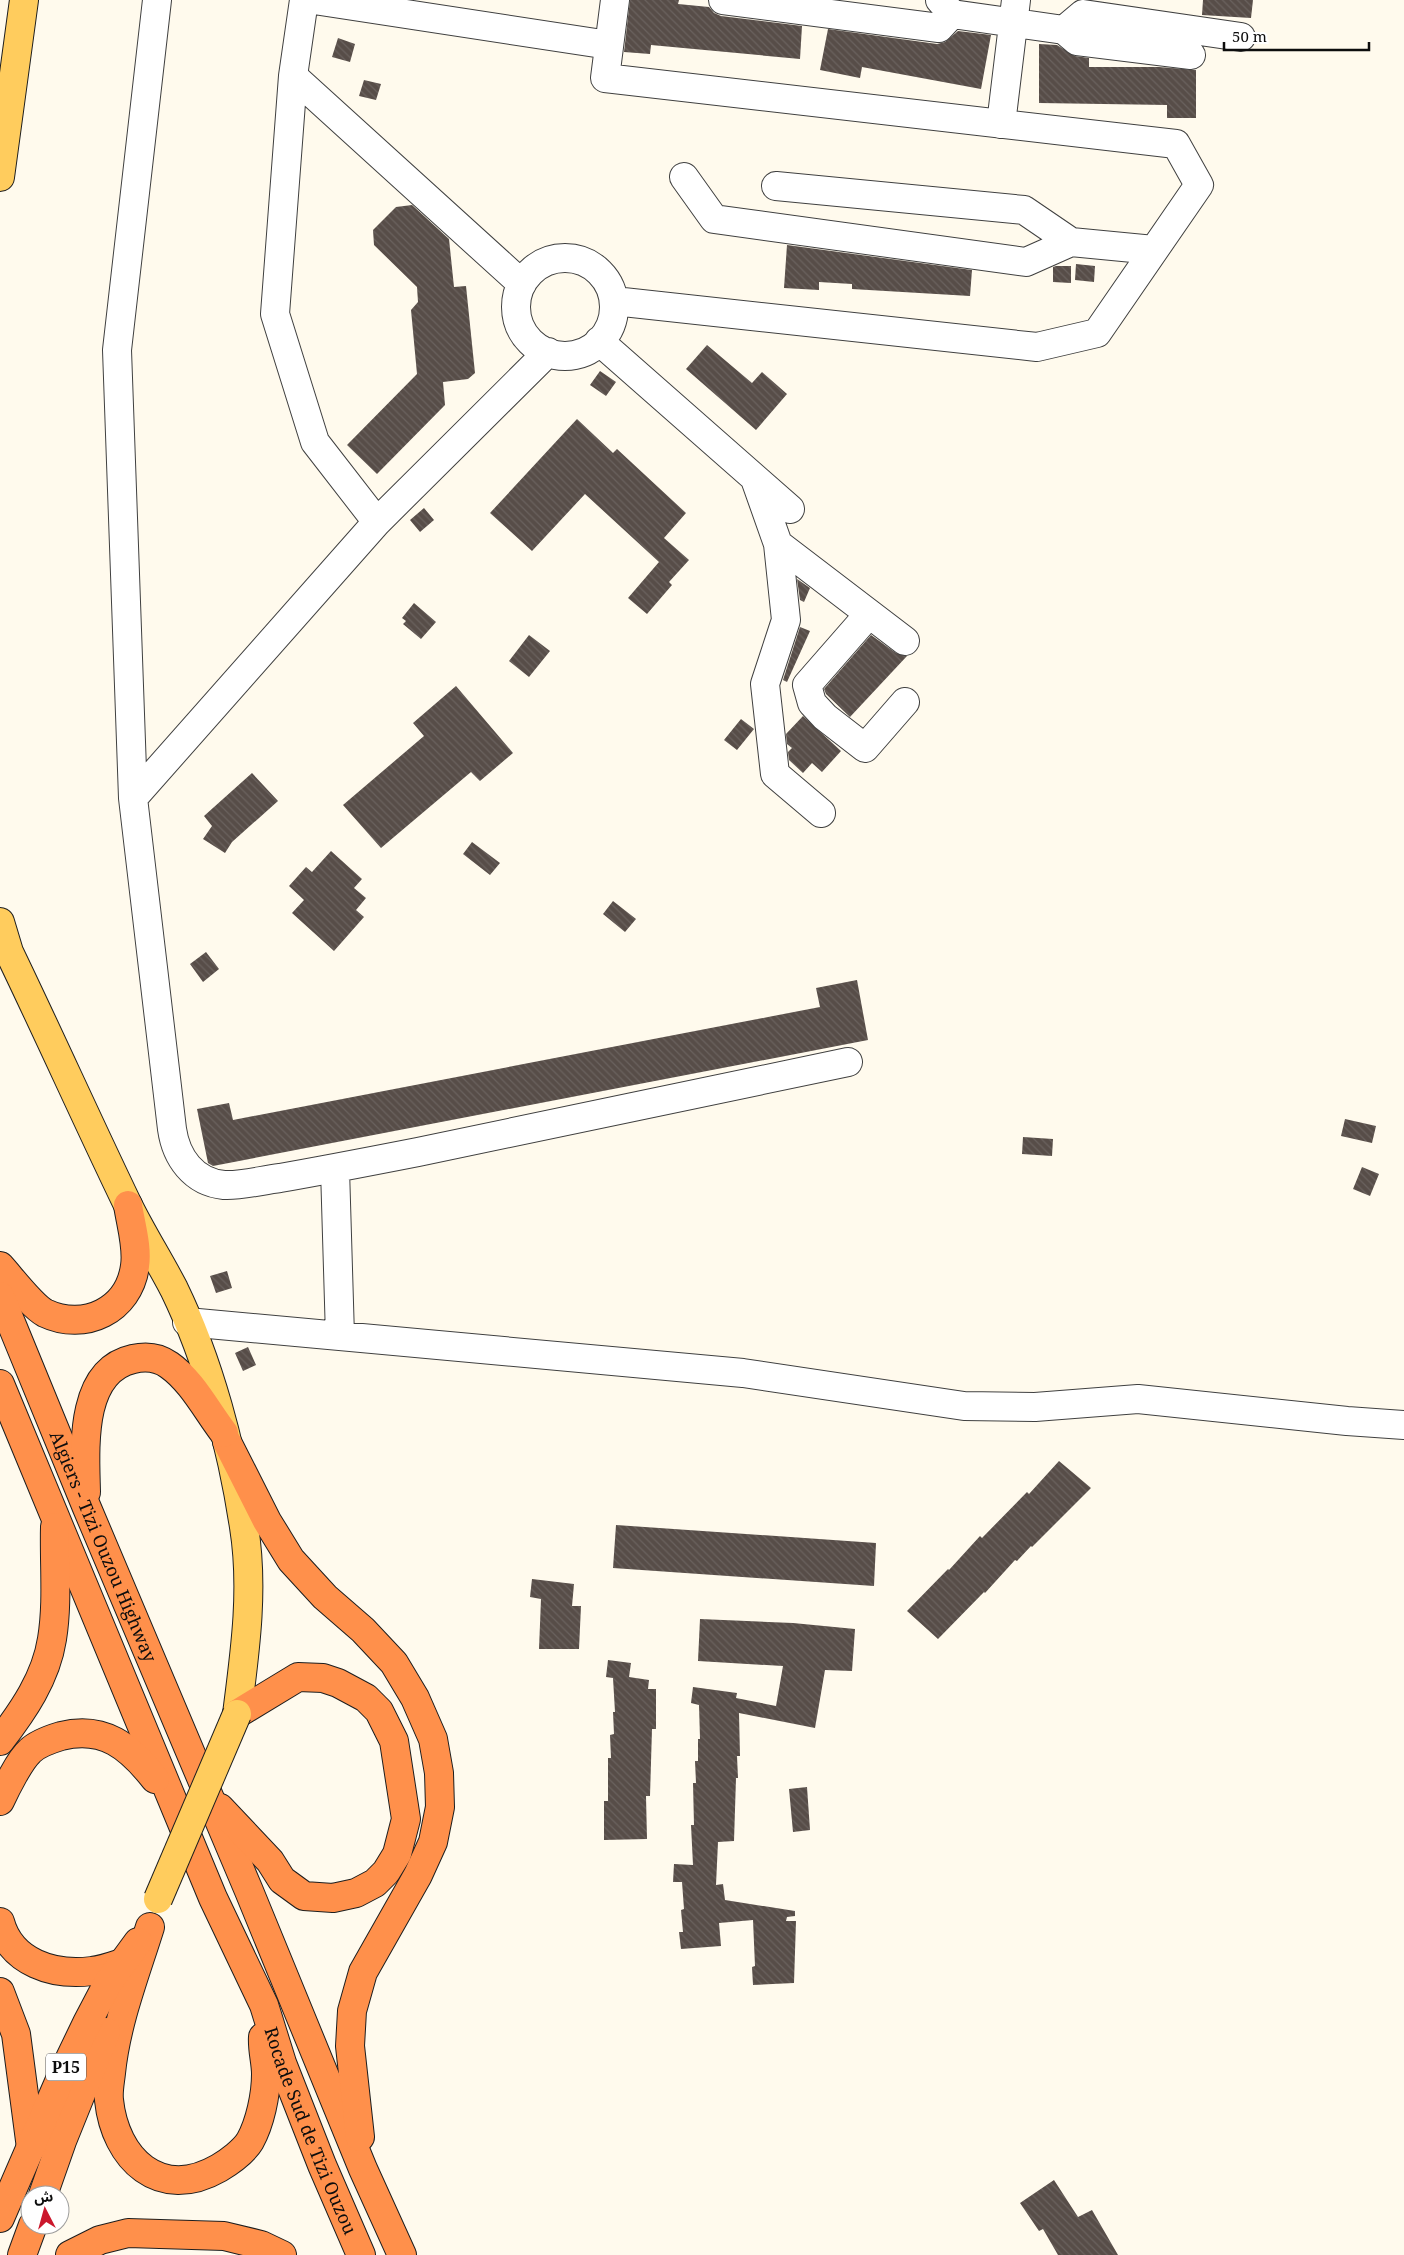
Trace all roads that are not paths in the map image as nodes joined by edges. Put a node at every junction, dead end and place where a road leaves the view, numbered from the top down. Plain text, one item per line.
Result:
1 (24, 0) edge
2 (157, 0) edge
3 (304, 0) edge
4 (314, 0) edge
5 (615, 0) edge
6 (723, 0) edge
7 (946, 7) edge
8 (1014, 11) edge
9 (1064, 30) junction
10 (1241, 37) dead end
11 (609, 45) junction
12 (1190, 56) dead end
13 (293, 76) junction
14 (1001, 124) junction
15 (684, 177) dead end
16 (0, 178) edge
17 (776, 186) dead end
18 (1071, 242) junction
19 (1154, 250) junction
20 (522, 284) junction
21 (614, 301) junction
22 (599, 341) junction
23 (548, 352) junction
24 (755, 479) junction
25 (790, 509) dead end
26 (377, 522) junction
27 (778, 544) junction
28 (870, 614) junction
29 (905, 641) dead end
30 (906, 702) dead end
31 (133, 798) junction
32 (821, 813) dead end
33 (0, 922) edge
34 (848, 1062) dead end
35 (335, 1169) junction
36 (128, 1205) junction
37 (0, 1266) edge
38 (0, 1296) edge
39 (187, 1322) junction
40 (340, 1336) junction
41 (0, 1384) edge
42 (1404, 1425) edge
43 (225, 1437) junction
44 (87, 1508) junction
45 (55, 1516) junction
46 (238, 1714) junction
47 (0, 1741) edge
48 (209, 1796) junction
49 (0, 1801) edge
50 (174, 1805) junction
51 (0, 1922) edge
52 (150, 1927) junction
53 (122, 1963) junction
54 (0, 1992) edge
55 (264, 2005) junction
56 (31, 2148) junction
57 (363, 2169) junction
58 (47, 2185) edge
59 (0, 2218) edge
60 (29, 2235) edge
61 (22, 2255) edge
62 (70, 2255) edge
63 (282, 2255) edge
64 (361, 2255) edge
65 (402, 2255) edge

1 - 16 main road
2 - 31 street
3 - 13 street
4 - 11 street
5 - 11 street
6 - 7 street
7 - 8 street
8 - 9 street
8 - 14 street
9 - 10 street
9 - 12 street
11 - 14 street
13 - 20 street
13 - 26 street
14 - 19 street
15 - 18 street
17 - 18 street
18 - 19 street
19 - 21 street
20 - 21 street
20 - 23 street
21 - 22 street
22 - 23 street
22 - 24 street
23 - 26 street
24 - 25 street
24 - 27 street
26 - 31 street
27 - 28 street
27 - 32 street
28 - 29 street
28 - 30 street
31 - 35 street
33 - 36 main road
34 - 35 street
35 - 40 street
36 - 37 highway
36 - 39 main road
38 - 44 highway, Algiers - Tizi Ouzou Highway
39 - 40 street
39 - 43 main road
40 - 42 street
41 - 45 highway, Algiers - Tizi Ouzou Highway
43 - 44 highway
43 - 46 main road
43 - 57 highway
44 - 48 highway, Algiers - Tizi Ouzou Highway
45 - 47 highway
45 - 50 highway, Algiers - Tizi Ouzou Highway
46 - 48 highway
46 - 52 main road, bridge
48 - 57 highway, Algiers - Tizi Ouzou Highway
49 - 50 highway
50 - 55 highway, Rocade Sud de Tizi Ouzou
51 - 53 highway
52 - 53 highway, P15
52 - 55 highway
52 - 58 highway, P15
53 - 56 highway, P15
54 - 56 highway
55 - 64 highway, Rocade Sud de Tizi Ouzou
56 - 59 highway, P15
57 - 65 highway, Algiers - Tizi Ouzou Highway
60 - 61 highway
62 - 63 highway

